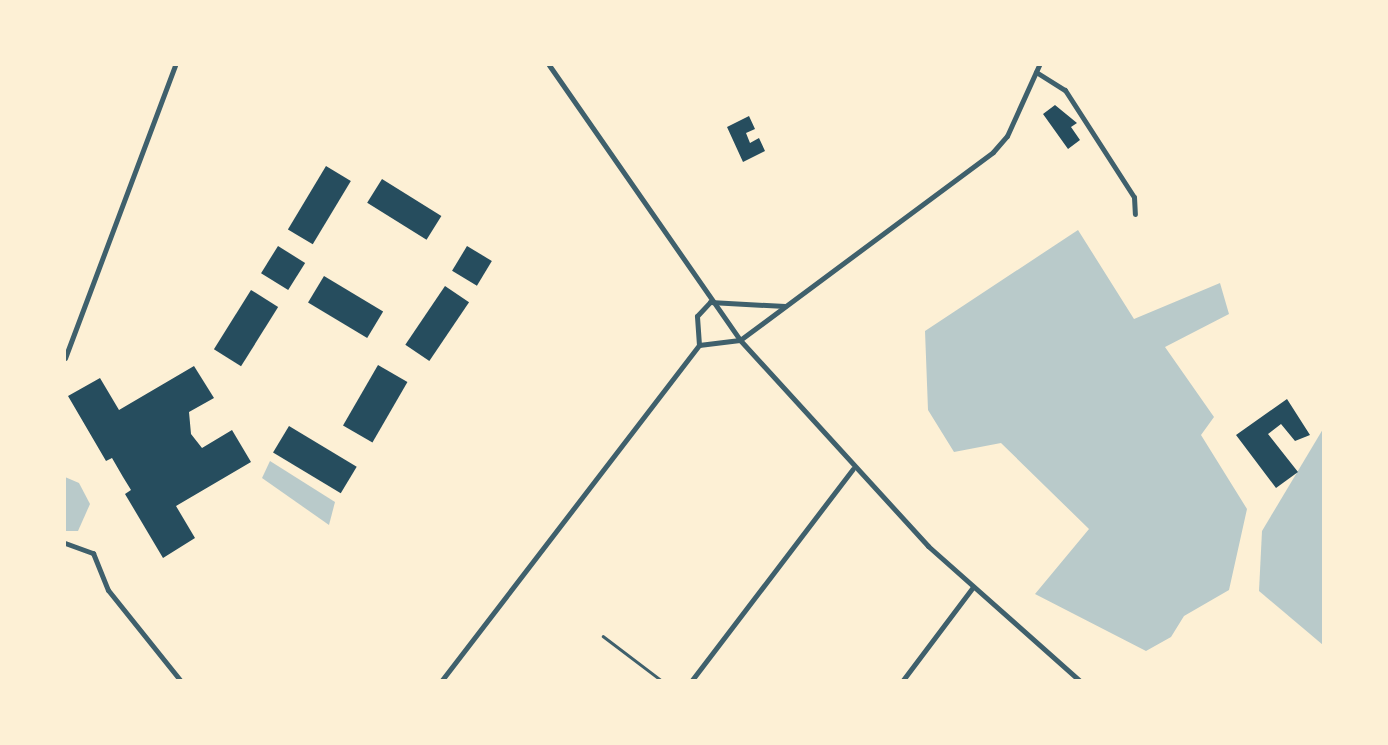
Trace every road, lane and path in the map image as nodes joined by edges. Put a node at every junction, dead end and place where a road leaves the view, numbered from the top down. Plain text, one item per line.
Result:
1 (175, 65) edge
2 (549, 65) edge
3 (1038, 65) edge
4 (1036, 72) junction
5 (1135, 214) dead end
6 (710, 302) junction
7 (785, 306) junction
8 (740, 340) junction
9 (699, 345) junction
10 (65, 358) edge
11 (853, 469) junction
12 (65, 543) edge
13 (973, 587) junction
14 (603, 636) dead end
15 (180, 680) edge
16 (442, 680) edge
17 (661, 680) edge
18 (692, 680) edge
19 (903, 680) edge
20 (1079, 680) edge

1 - 10 street
2 - 6 street
3 - 4 street
4 - 5 street
4 - 7 street
6 - 7 street
6 - 8 street
6 - 9 street
7 - 8 street
8 - 9 street
8 - 11 street
9 - 16 street
11 - 13 street
11 - 18 street
12 - 15 street
13 - 19 street
13 - 20 street
14 - 17 lane

